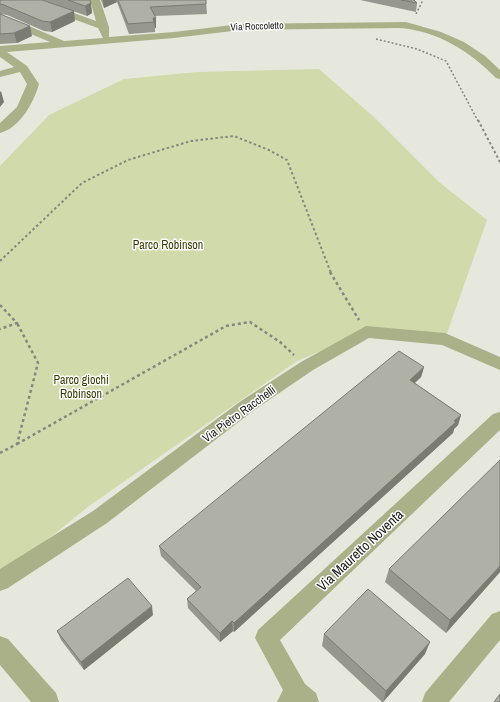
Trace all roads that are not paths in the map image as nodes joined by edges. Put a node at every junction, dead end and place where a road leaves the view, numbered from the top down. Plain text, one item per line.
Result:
1 (29, 0) edge
2 (95, 0) edge
3 (2, 18) edge
4 (104, 27) junction
5 (105, 39) junction
6 (62, 43) junction
7 (0, 50) edge
8 (23, 68) junction
9 (0, 74) edge
10 (500, 76) edge
11 (0, 129) edge
12 (500, 364) edge
13 (500, 419) edge
14 (0, 580) edge
15 (500, 622) edge
16 (4, 658) edge
17 (298, 699) edge
18 (47, 702) edge
19 (434, 702) edge

1 - 4 street
2 - 4 street
3 - 6 street
4 - 5 street
5 - 6 street, Via Roccoletto
5 - 10 street, Via Roccoletto
6 - 7 street, Via Roccoletto
7 - 8 street
8 - 9 street
8 - 11 street
12 - 14 street, Via Pietro Racchelli
13 - 17 street, Via Mauretto Noventa
15 - 19 street
16 - 18 street

